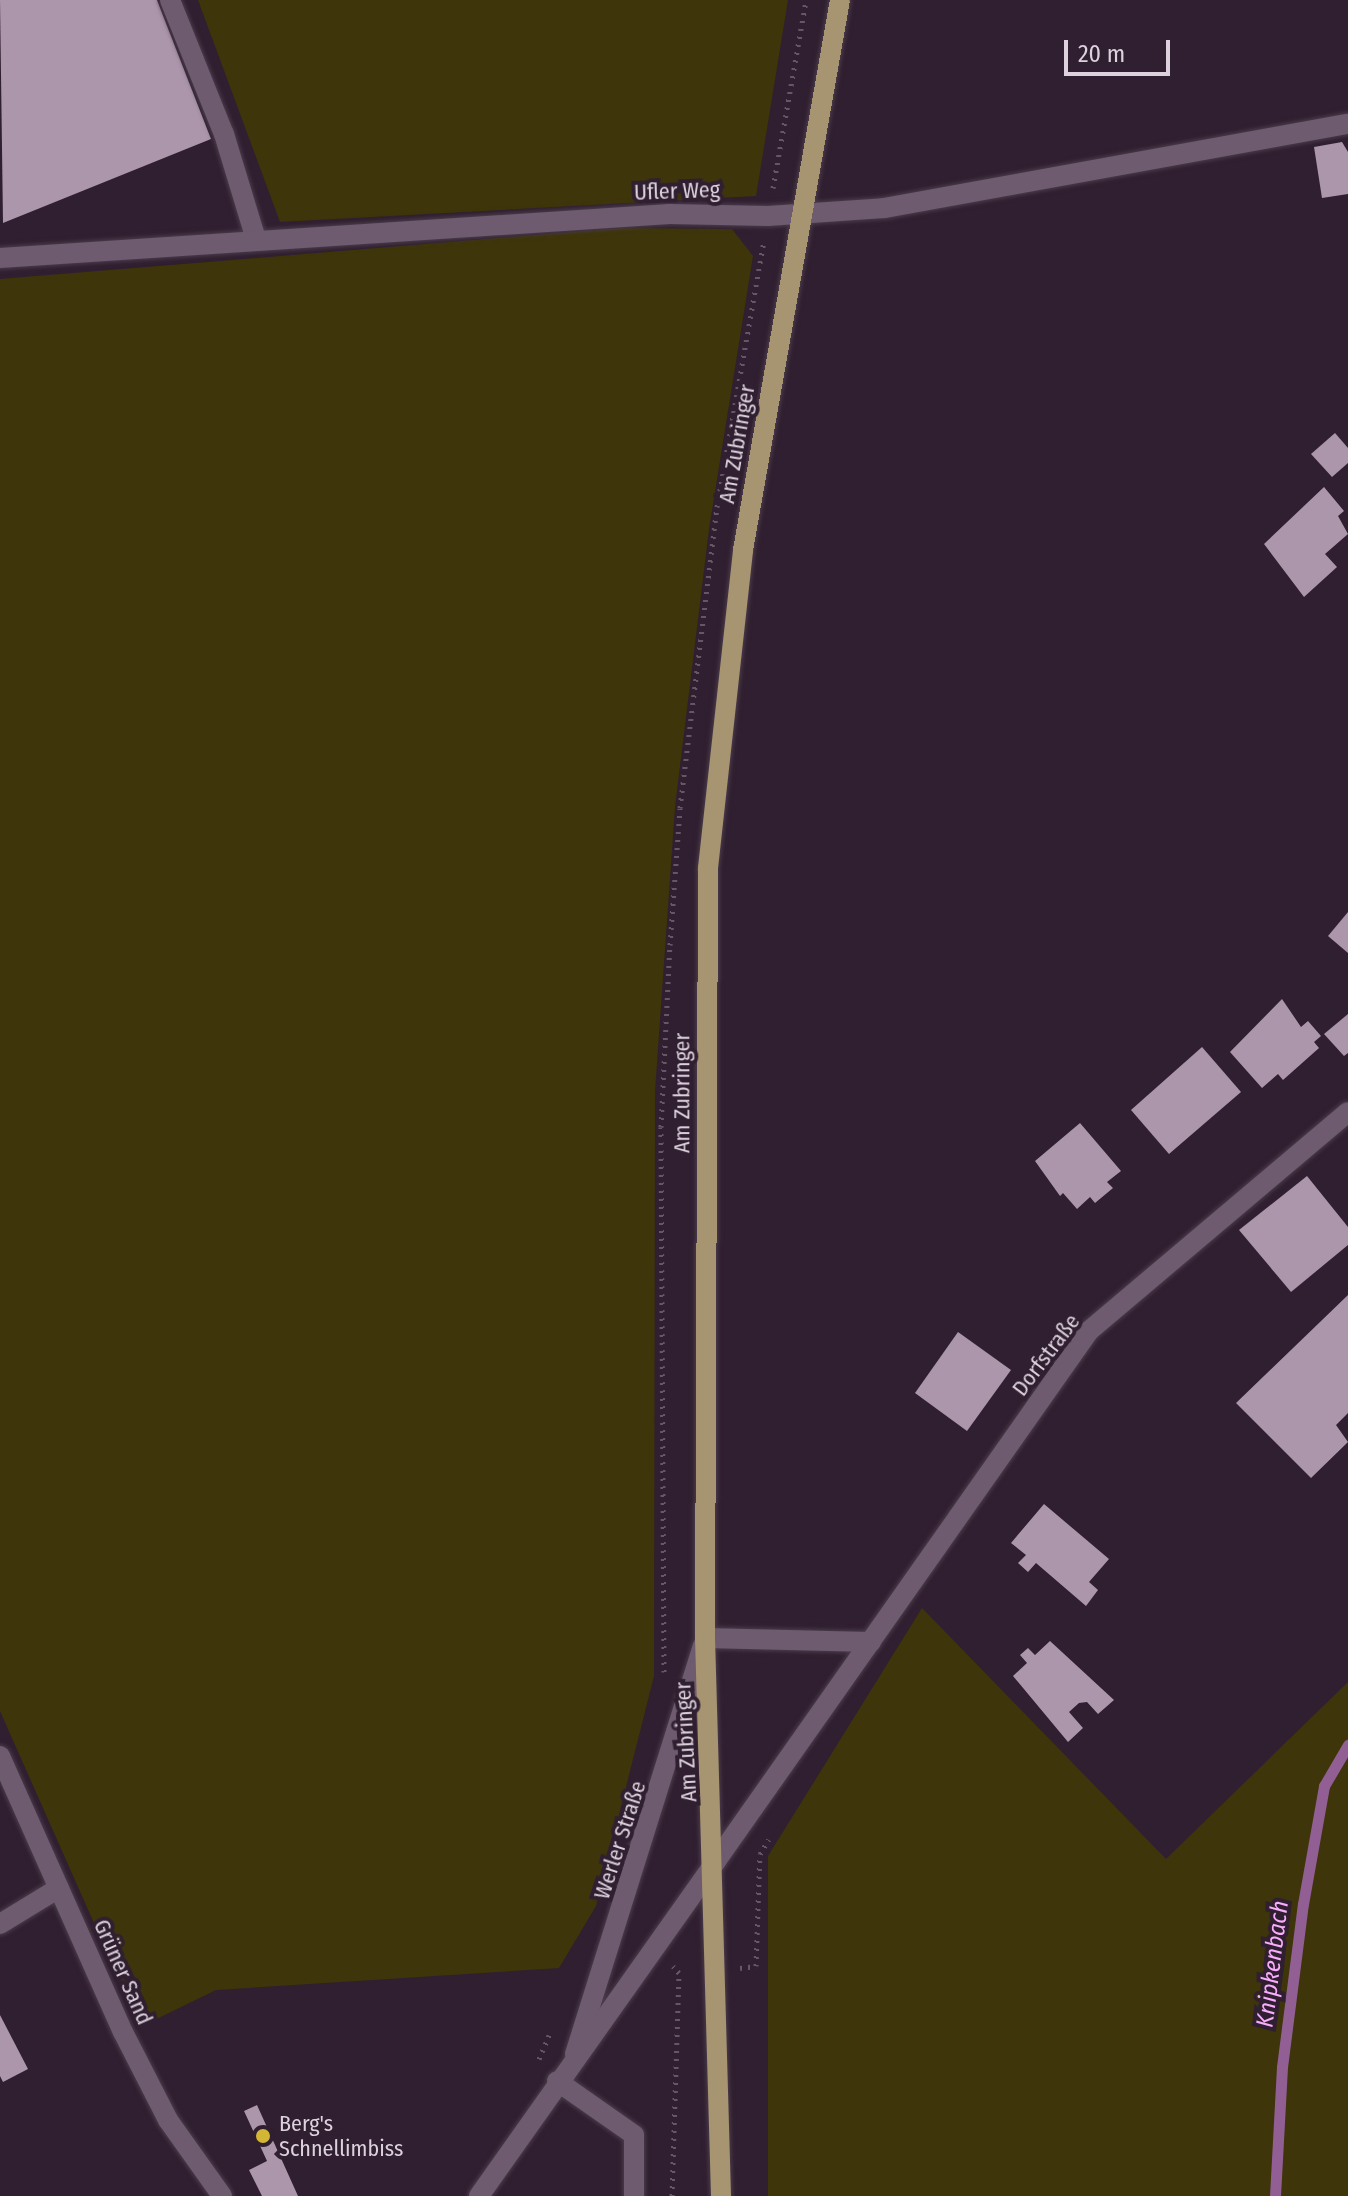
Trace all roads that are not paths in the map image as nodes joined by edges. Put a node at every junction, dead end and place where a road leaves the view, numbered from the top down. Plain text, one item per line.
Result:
1 (170, 0) edge
2 (840, 0) edge
3 (1348, 124) edge
4 (801, 214) junction
5 (256, 239) junction
6 (0, 258) edge
7 (1348, 1112) edge
8 (705, 1638) junction
9 (871, 1642) junction
10 (0, 1756) edge
11 (716, 1861) junction
12 (59, 1888) junction
13 (0, 1924) edge
14 (575, 2054) junction
15 (557, 2081) junction
16 (222, 2196) edge
17 (479, 2196) edge
18 (634, 2196) edge
19 (721, 2196) edge

1 - 5 street
2 - 4 main road, Am Zubringer
3 - 4 street, Ufler Weg
4 - 5 street, Ufler Weg
4 - 8 main road, Am Zubringer
5 - 6 street, Ufler Weg
7 - 9 street, Dorfstraße
8 - 9 street
8 - 11 main road, Am Zubringer
8 - 14 street, Werler Straße
9 - 11 street, Dorfstraße
10 - 12 street, Grüner Sand
11 - 14 street, Werler Straße
11 - 19 main road, Am Zubringer
12 - 13 street
12 - 16 street, Grüner Sand
14 - 15 street, Werler Straße
15 - 17 street, Werler Straße
15 - 18 street

